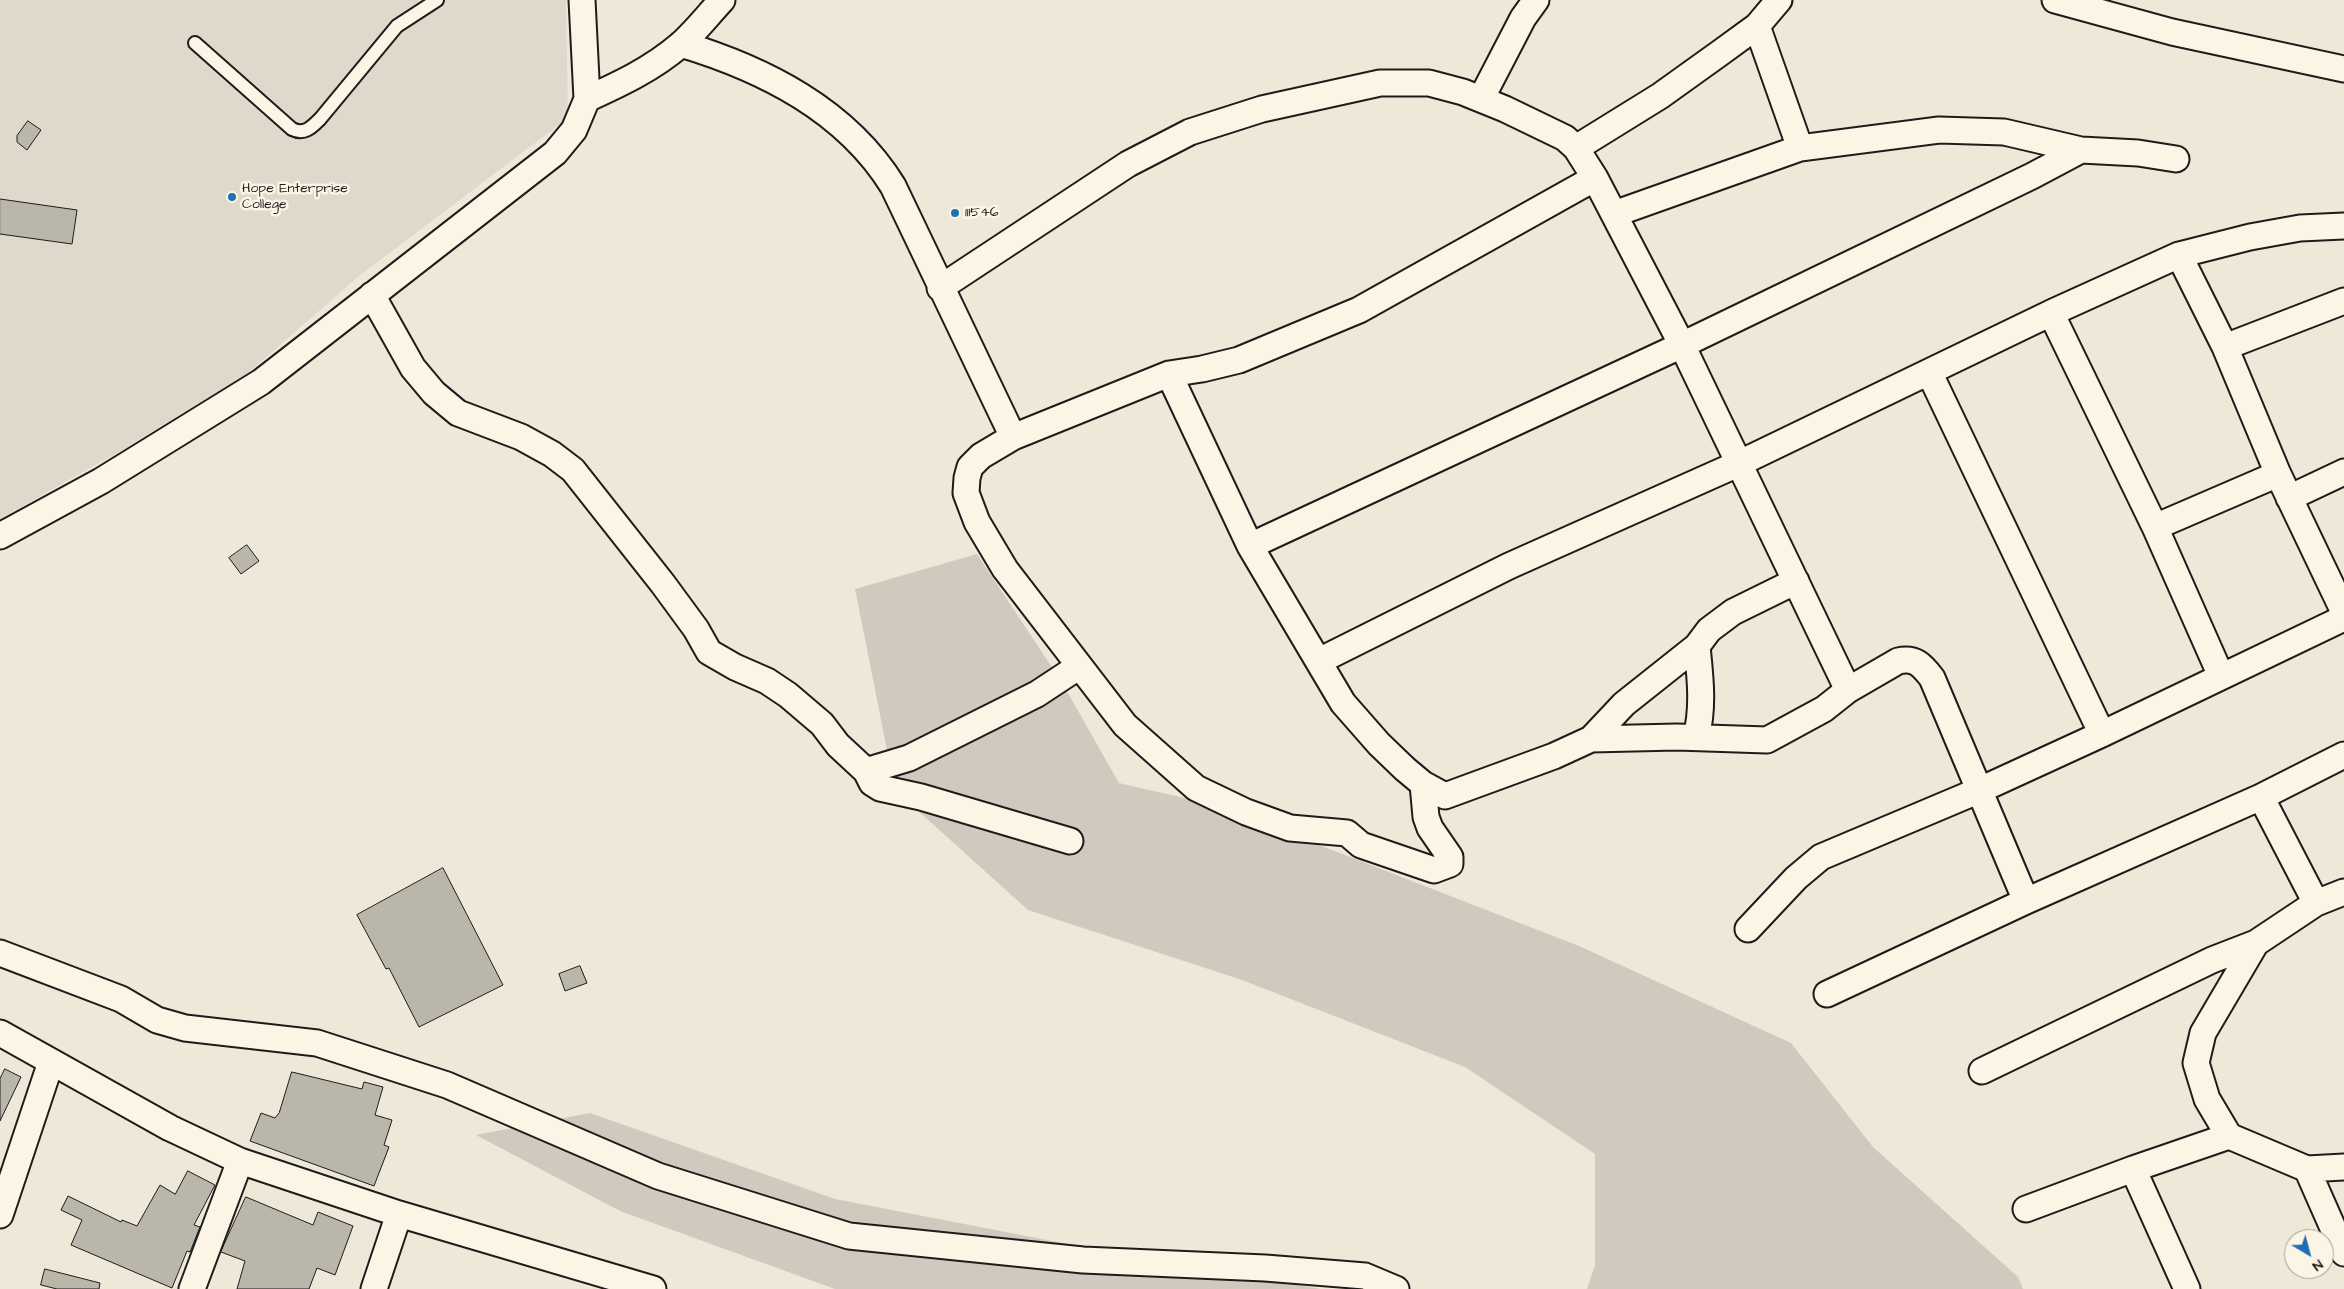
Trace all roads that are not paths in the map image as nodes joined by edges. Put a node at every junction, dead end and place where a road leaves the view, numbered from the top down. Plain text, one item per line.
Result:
1 (436, 0) edge
2 (582, 0) edge
3 (722, 0) edge
4 (1536, 0) edge
5 (1779, 0) edge
6 (2055, 0) edge
7 (1757, 26) junction
8 (195, 43) dead end
9 (681, 44) junction
10 (2344, 69) edge
11 (586, 99) junction
12 (1481, 100) junction
13 (1576, 148) junction
14 (1800, 148) junction
15 (2080, 150) junction
16 (2176, 159) dead end
17 (1595, 178) junction
18 (1614, 214) junction
19 (2344, 226) edge
20 (2179, 255) junction
21 (940, 288) junction
22 (372, 295) junction
23 (2344, 302) edge
24 (2051, 313) junction
25 (1682, 345) junction
26 (2225, 347) junction
27 (1929, 372) junction
28 (1169, 374) junction
29 (1013, 437) junction
30 (1740, 463) junction
31 (2344, 472) edge
32 (2278, 474) junction
33 (2289, 498) junction
34 (2155, 527) junction
35 (0, 536) edge
36 (1250, 546) junction
37 (1796, 581) junction
38 (2344, 612) edge
39 (2344, 618) edge
40 (1697, 646) junction
41 (1318, 662) junction
42 (1078, 667) junction
43 (2221, 676) junction
44 (1848, 690) junction
45 (2102, 734) junction
46 (1696, 737) junction
47 (1590, 739) junction
48 (2344, 755) edge
49 (866, 771) junction
50 (1423, 784) junction
51 (1980, 790) junction
52 (2262, 797) junction
53 (1070, 841) dead end
54 (2344, 892) edge
55 (2026, 901) junction
56 (2316, 903) junction
57 (1748, 929) dead end
58 (2256, 943) junction
59 (0, 953) edge
60 (1827, 994) dead end
61 (0, 1033) edge
62 (51, 1062) junction
63 (1982, 1071) dead end
64 (2229, 1136) junction
65 (240, 1161) junction
66 (2344, 1167) edge
67 (2133, 1169) junction
68 (2308, 1169) junction
69 (2026, 1209) dead end
70 (400, 1214) junction
71 (0, 1215) edge
72 (2344, 1253) edge
73 (192, 1289) edge
74 (374, 1289) edge
75 (653, 1289) edge
76 (1396, 1289) edge
77 (2186, 1289) edge

1 - 8 lane
2 - 11 street
3 - 9 street
4 - 12 street
5 - 7 street
6 - 10 street
7 - 13 street
7 - 14 street
9 - 11 street
9 - 21 street
11 - 22 street
12 - 13 street
12 - 21 street
13 - 17 street
14 - 15 street
14 - 18 street
15 - 16 street
15 - 25 street
17 - 18 street
17 - 28 street
18 - 25 street
19 - 20 street
20 - 24 street
20 - 26 street
21 - 29 street
22 - 35 street
22 - 49 street
23 - 26 street
24 - 27 street
24 - 34 street
25 - 30 street
25 - 36 street
26 - 32 street
27 - 30 street
27 - 45 street
28 - 29 street
28 - 36 street
29 - 42 street
30 - 37 street
30 - 41 street
31 - 33 street
32 - 33 street
32 - 34 street
33 - 38 street
34 - 43 street
36 - 41 street
37 - 40 street
37 - 44 street
39 - 43 street
40 - 46 street
40 - 47 street
41 - 50 street
42 - 49 street
42 - 50 street
43 - 45 street
44 - 46 street
44 - 51 street
45 - 51 street
46 - 47 street
47 - 50 street
48 - 52 street
49 - 53 street
51 - 55 street
51 - 57 street
52 - 55 street
52 - 56 street
54 - 56 street
55 - 60 street
56 - 58 street
58 - 63 street
58 - 64 street
59 - 76 street
61 - 62 street
62 - 65 street
62 - 71 street
64 - 67 street
64 - 68 street
65 - 70 street
65 - 73 street
66 - 68 street
67 - 69 street
67 - 77 street
68 - 72 street
70 - 74 street
70 - 75 street

